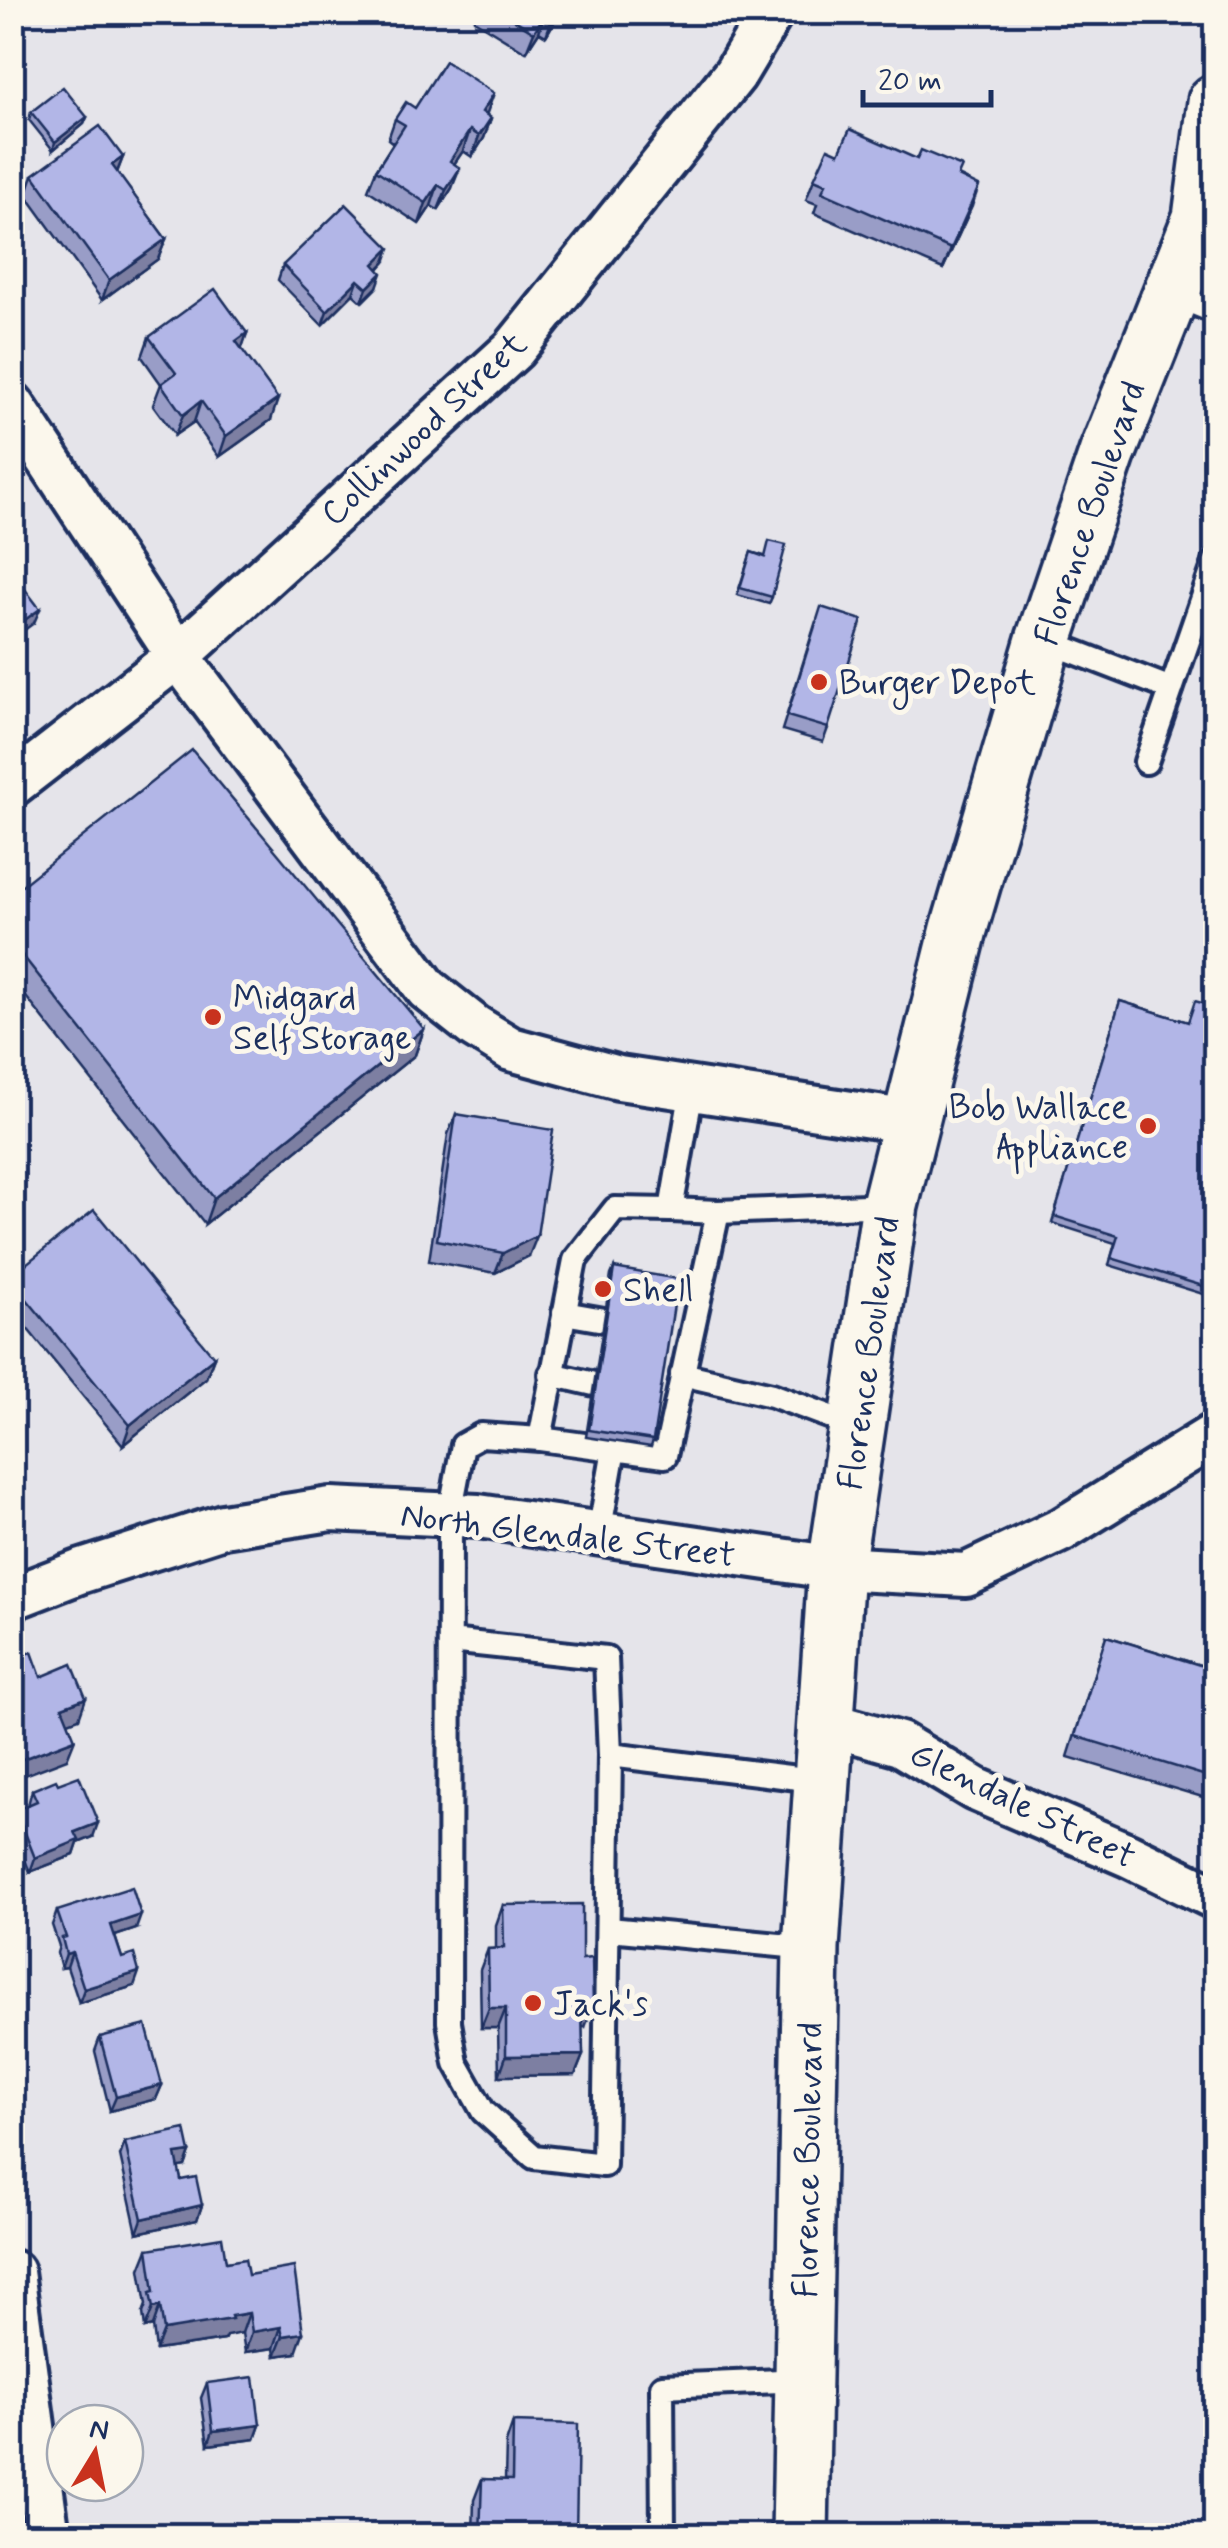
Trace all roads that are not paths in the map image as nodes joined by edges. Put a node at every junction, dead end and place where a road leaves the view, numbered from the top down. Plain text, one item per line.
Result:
1 (772, 12) edge
2 (1216, 102) edge
3 (1208, 210) edge
4 (1192, 302) edge
5 (12, 404) edge
6 (1216, 560) edge
7 (1044, 640) junction
8 (178, 656) junction
9 (1171, 688) junction
10 (1146, 762) dead end
11 (12, 785) edge
12 (692, 1089) junction
13 (911, 1122) junction
14 (890, 1205) junction
15 (670, 1210) junction
16 (718, 1212) junction
17 (564, 1313) junction
18 (604, 1320) edge
19 (551, 1374) junction
20 (682, 1374) junction
21 (594, 1384) edge
22 (858, 1427) junction
23 (1216, 1434) edge
24 (540, 1439) junction
25 (614, 1449) junction
26 (450, 1514) junction
27 (599, 1534) junction
28 (836, 1568) junction
29 (12, 1598) edge
30 (450, 1641) junction
31 (826, 1724) junction
32 (610, 1754) junction
33 (822, 1781) junction
34 (1216, 1898) edge
35 (609, 1929) junction
36 (811, 1948) junction
37 (12, 2272) edge
38 (803, 2380) junction
39 (48, 2536) edge
40 (663, 2536) edge
41 (800, 2536) edge

1 - 8 street, Collinwood Street
2 - 3 highway, Florence Boulevard
3 - 4 highway, Florence Boulevard
4 - 7 highway, Florence Boulevard
5 - 8 street
6 - 9 lane
7 - 9 lane
7 - 13 highway, Florence Boulevard
8 - 11 street, Collinwood Street
8 - 12 street
9 - 10 lane
12 - 13 street
12 - 15 lane
13 - 14 highway, Florence Boulevard
14 - 16 lane
14 - 22 highway, Florence Boulevard
15 - 16 lane
15 - 17 lane
16 - 20 lane
17 - 18 lane
17 - 19 lane
19 - 21 lane
19 - 24 lane
20 - 22 lane
20 - 25 lane
22 - 28 highway, Florence Boulevard
23 - 28 street, North Glendale Street
24 - 25 lane
24 - 26 lane
25 - 27 lane
26 - 27 street, North Glendale Street
26 - 29 street, North Glendale Street
26 - 30 lane
27 - 28 street, North Glendale Street
28 - 31 highway, Florence Boulevard
30 - 32 lane
30 - 35 lane
31 - 33 highway, Florence Boulevard
31 - 34 street, Glendale Street
32 - 33 lane
32 - 35 lane
33 - 36 highway, Florence Boulevard
35 - 36 lane
36 - 38 highway, Florence Boulevard
37 - 39 street
38 - 40 lane
38 - 41 highway, Florence Boulevard

